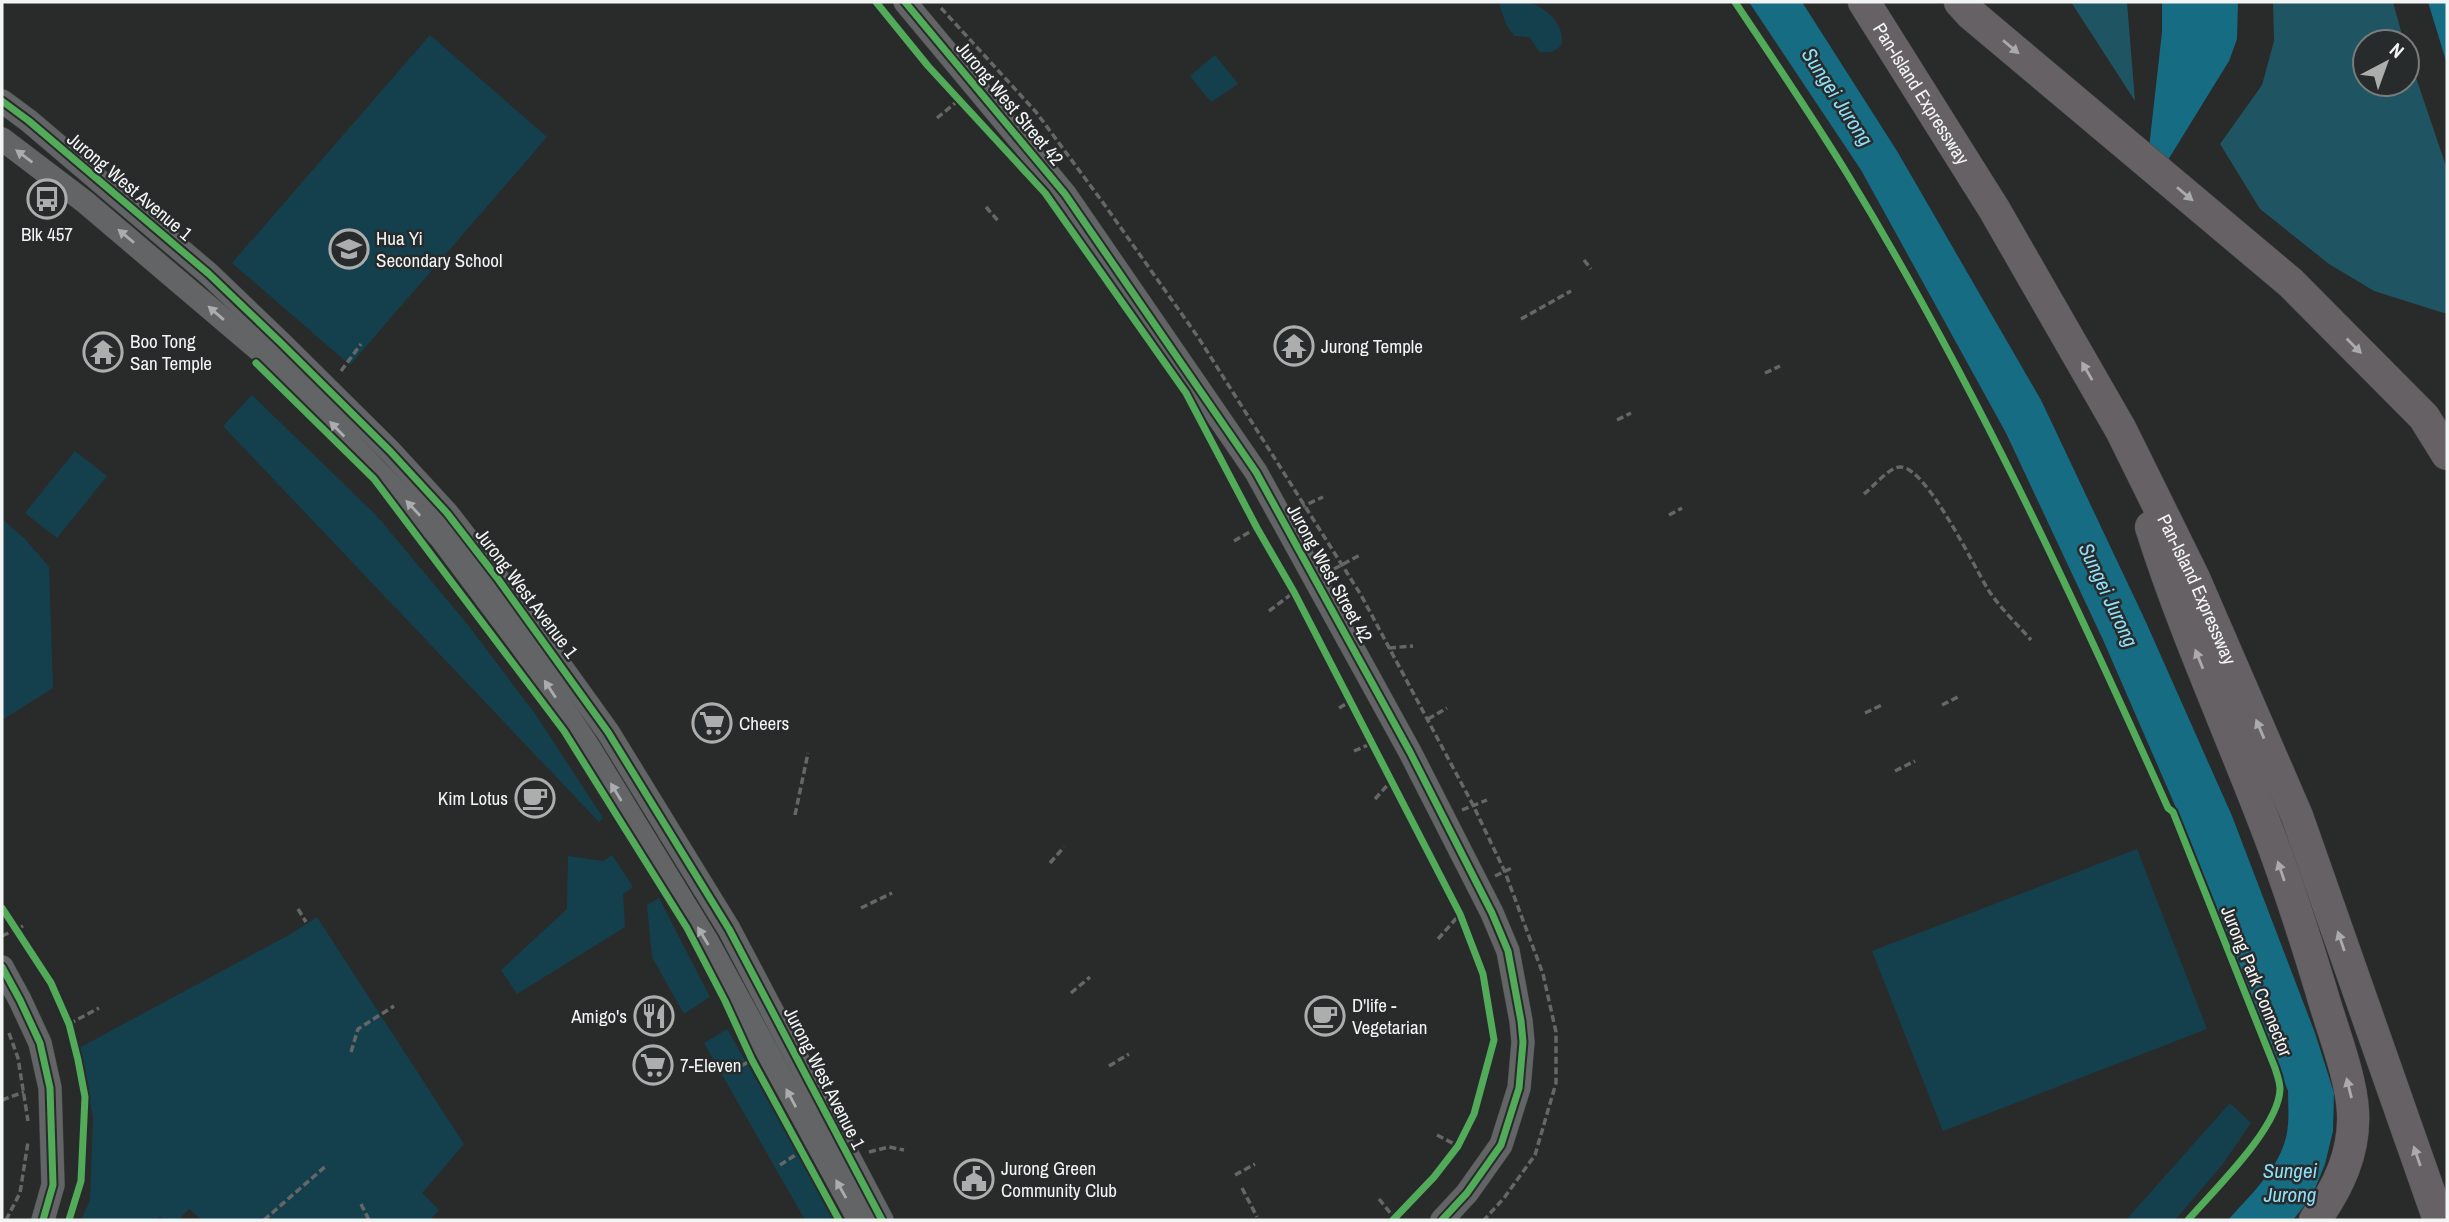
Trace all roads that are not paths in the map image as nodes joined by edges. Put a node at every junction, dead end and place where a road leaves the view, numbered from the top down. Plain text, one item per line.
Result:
1 (905, 2) edge
2 (1864, 2) edge
3 (1961, 2) edge
4 (2, 101) edge
5 (2, 139) edge
6 (2121, 430) junction
7 (2447, 454) edge
8 (2, 967) edge
9 (43, 1220) edge
10 (859, 1220) edge
11 (882, 1220) edge
12 (1442, 1220) edge
13 (2315, 1220) edge
14 (2440, 1220) edge

1 - 12 street, Jurong West Street 42
6 -> 2 highway, Pan-Island Expressway
3 -> 7 highway
4 - 11 street, Jurong West Avenue 1
10 -> 5 street, Jurong West Avenue 1
13 -> 6 highway
14 -> 6 highway, Pan-Island Expressway
8 - 9 street

